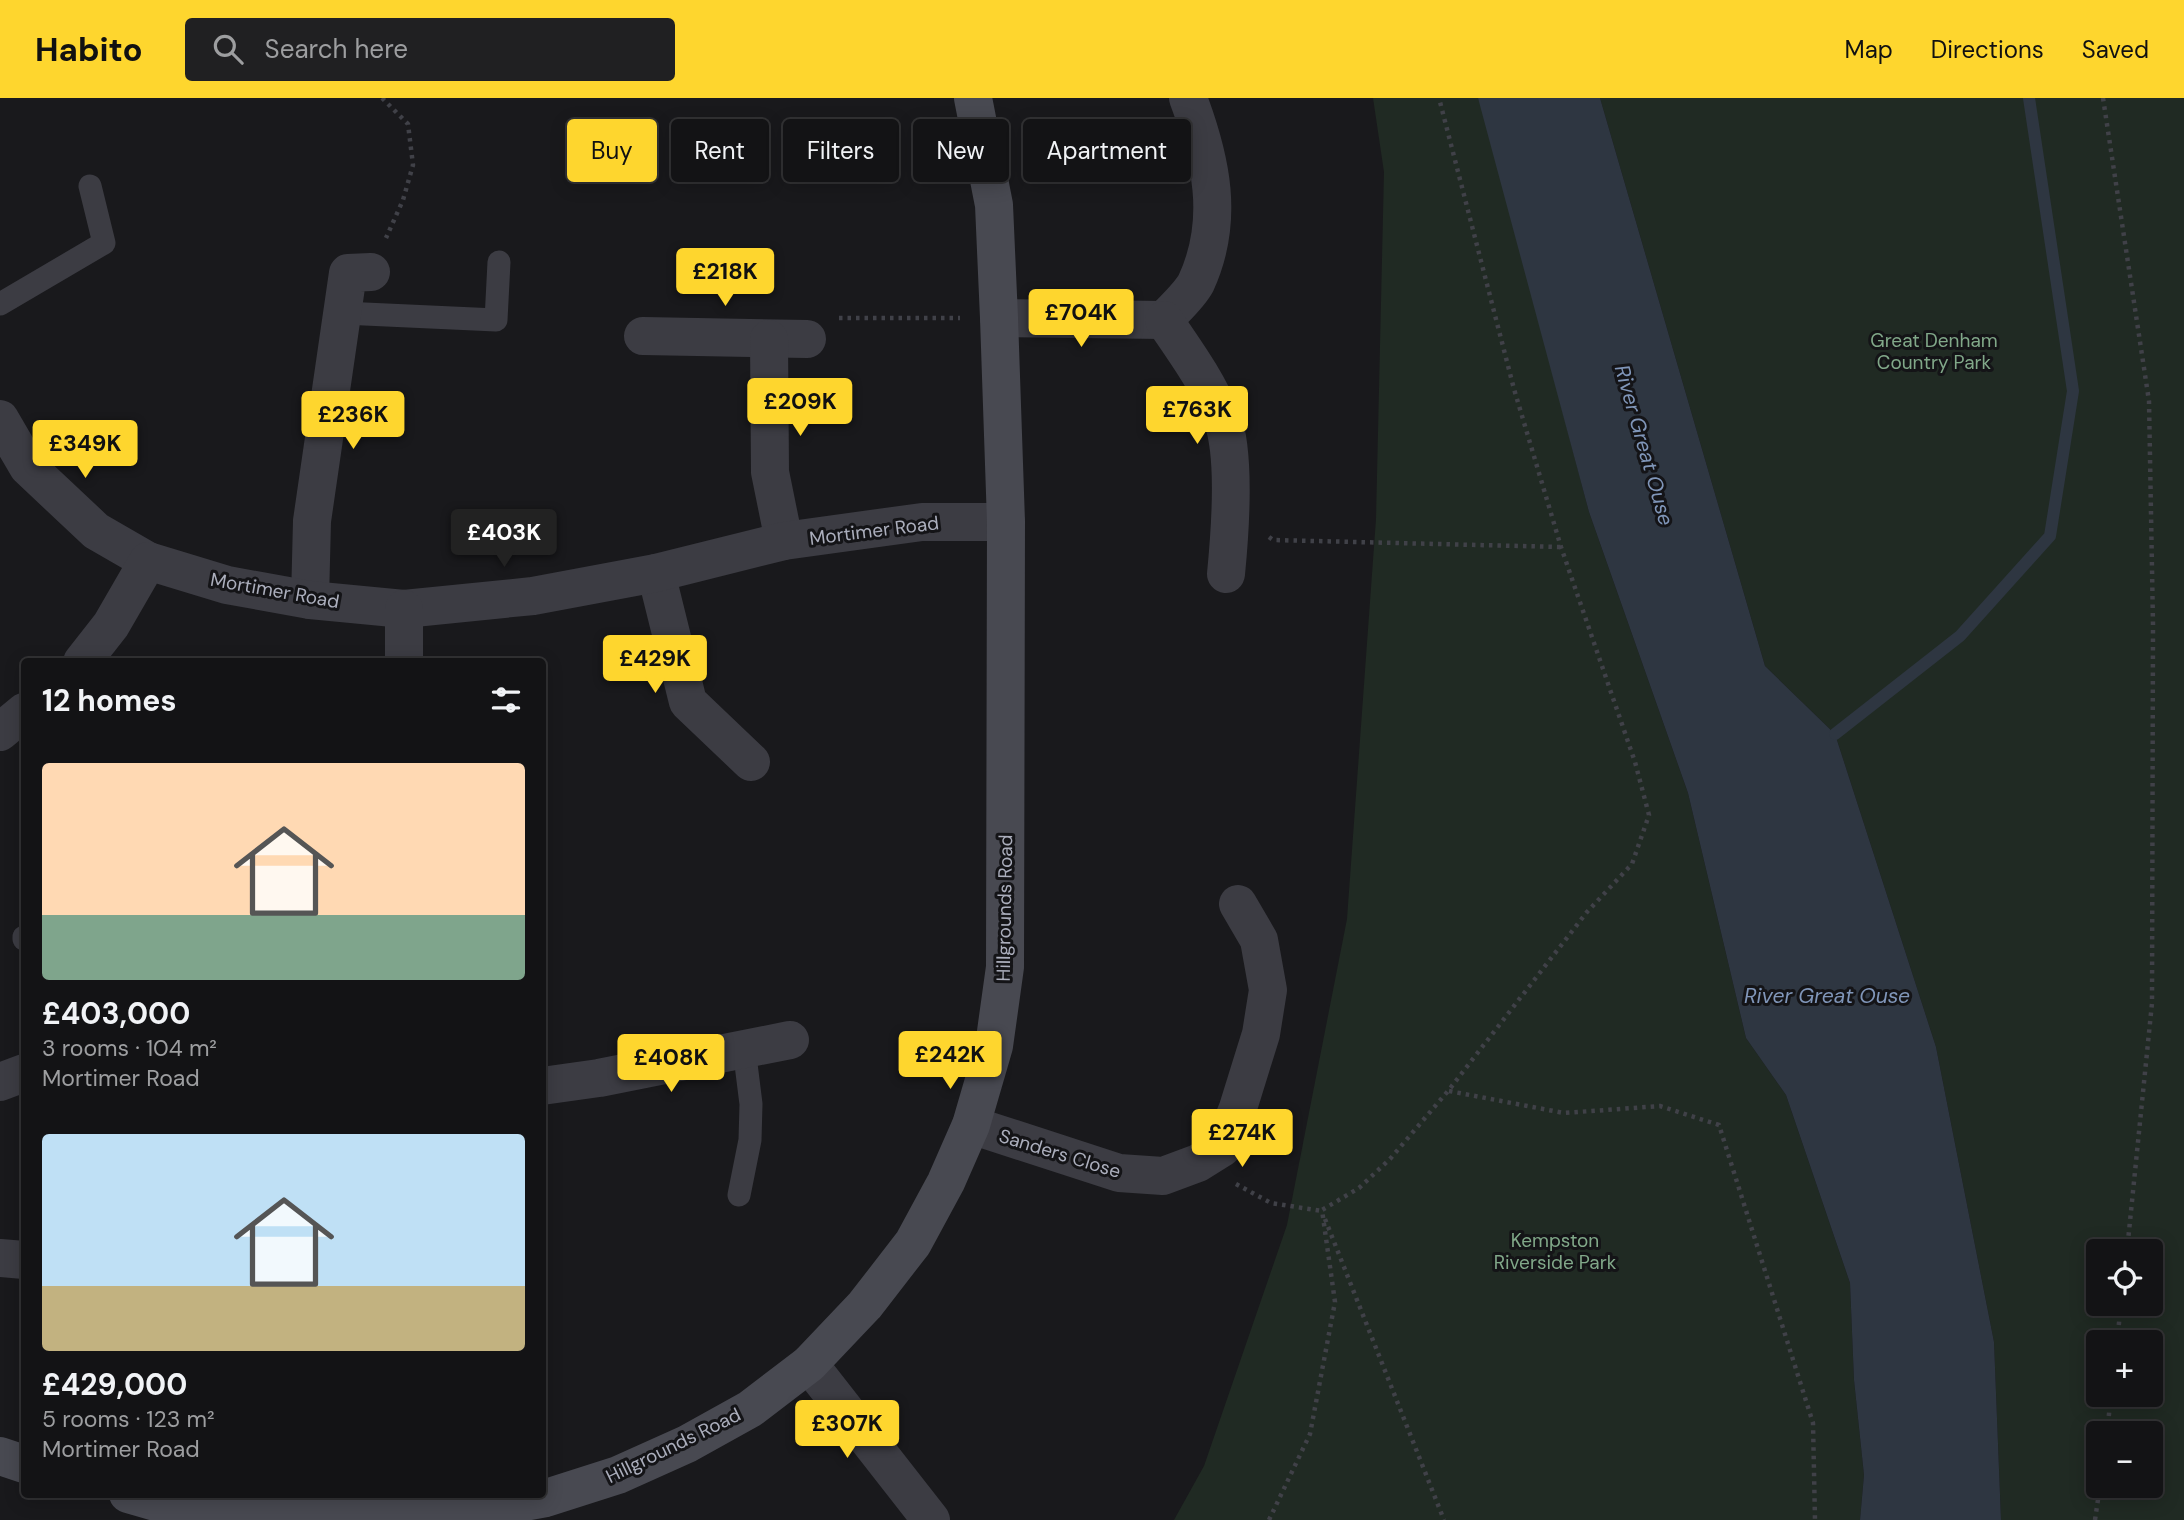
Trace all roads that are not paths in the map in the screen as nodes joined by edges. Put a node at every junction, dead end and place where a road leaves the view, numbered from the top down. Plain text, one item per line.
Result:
1 (973, 98) edge
2 (1188, 98) edge
3 (90, 186) dead end
4 (499, 262) dead end
5 (370, 272) road end
6 (0, 303) edge
7 (343, 313) junction
8 (999, 318) junction
9 (1164, 320) junction
10 (643, 336) dead end
11 (769, 339) junction
12 (807, 339) road end
13 (0, 419) edge
14 (1006, 522) junction
15 (784, 541) junction
16 (148, 561) junction
17 (656, 572) junction
18 (1226, 573) dead end
19 (310, 600) junction
20 (404, 609) junction
21 (85, 658) edge
22 (404, 658) edge
23 (21, 714) edge
24 (0, 732) edge
25 (751, 762) dead end
26 (1238, 904) dead end
27 (790, 1040) dead end
28 (744, 1048) junction
29 (21, 1074) edge
30 (0, 1082) edge
31 (546, 1085) edge
32 (971, 1125) junction
33 (739, 1195) dead end
34 (0, 1258) edge
35 (21, 1260) edge
36 (809, 1364) junction
37 (0, 1456) edge
38 (21, 1463) edge
39 (142, 1498) edge
40 (929, 1501) edge
41 (547, 1509) edge

1 - 8 street, Hillgrounds Road
2 - 9 street
3 - 6 lane
4 - 7 lane
5 - 7 street
7 - 19 street
8 - 9 street
8 - 14 street, Hillgrounds Road
9 - 18 street
10 - 11 street
11 - 12 street
11 - 15 street, Mortimer Road
13 - 16 street, Mortimer Road
14 - 15 street, Mortimer Road
14 - 32 street, Hillgrounds Road
15 - 17 street, Mortimer Road
16 - 19 street, Mortimer Road
16 - 21 street
17 - 20 street, Mortimer Road
17 - 25 street
19 - 20 street, Mortimer Road
20 - 22 street
23 - 24 street
26 - 32 street, Sanders Close
27 - 28 street
28 - 31 street
28 - 33 lane
29 - 30 street
32 - 36 street, Hillgrounds Road
34 - 35 street
36 - 40 street
36 - 41 street, Hillgrounds Road
37 - 38 street
39 - 41 street, Hillgrounds Road

